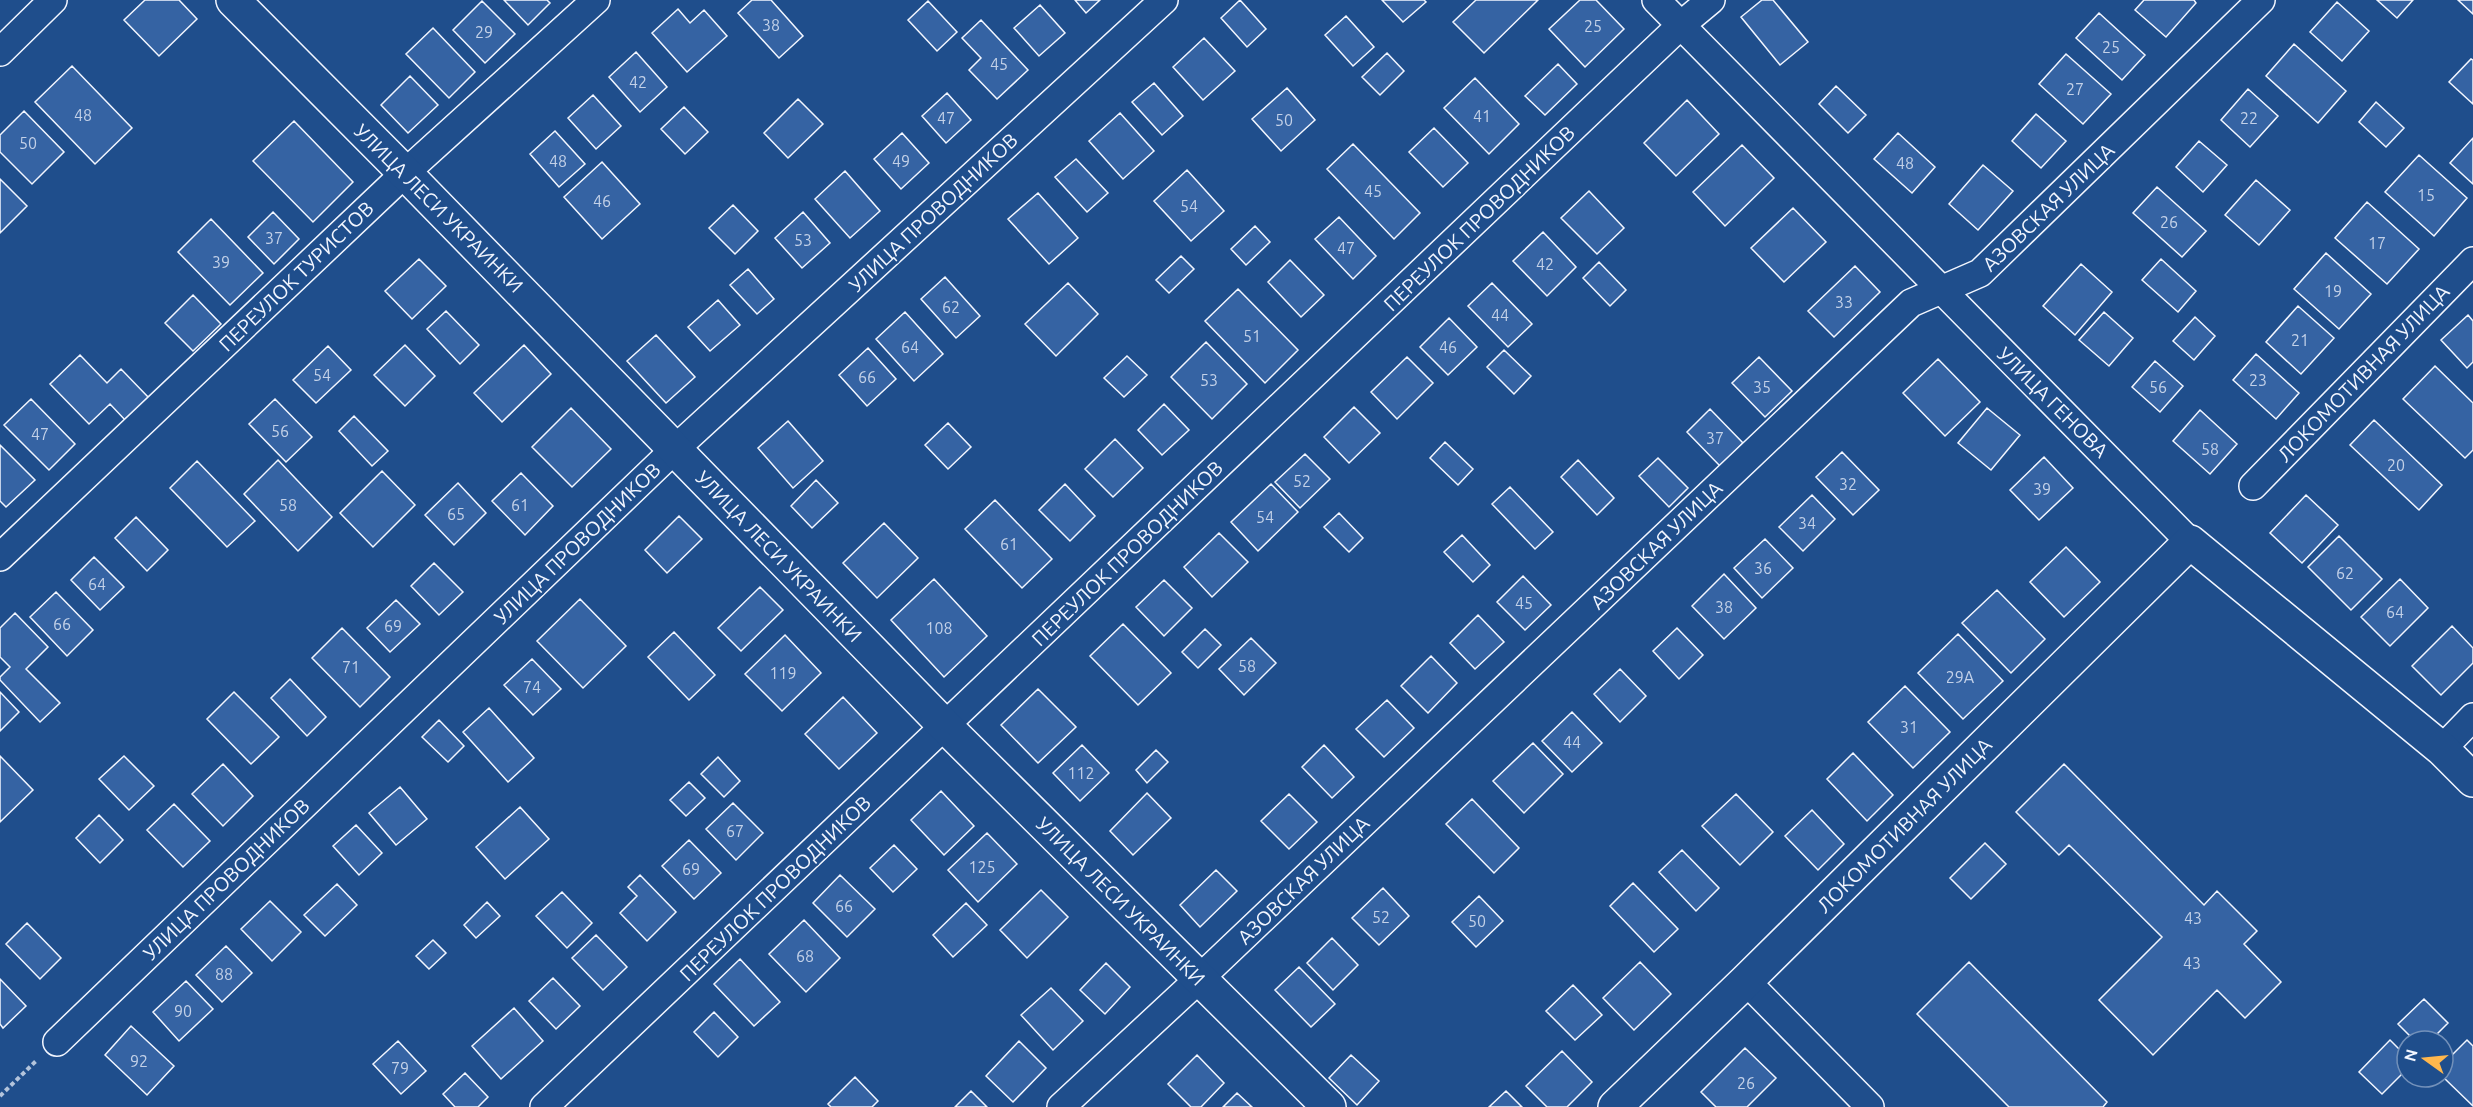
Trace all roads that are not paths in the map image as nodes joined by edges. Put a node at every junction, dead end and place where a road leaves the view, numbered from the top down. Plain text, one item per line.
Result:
1 (53, 0) edge
2 (233, 0) edge
3 (596, 0) edge
4 (1164, 0) edge
5 (1656, 0) edge
6 (1711, 0) edge
7 (2260, 0) edge
8 (1682, 25) junction
9 (0, 52) edge
10 (405, 173) junction
11 (2473, 261) edge
12 (1941, 289) junction
13 (675, 449) junction
14 (2253, 486) dead end
15 (2190, 542) junction
16 (0, 557) edge
17 (2473, 717) edge
18 (945, 726) junction
19 (2442, 749) junction
20 (2473, 780) edge
21 (1199, 979) junction
22 (1746, 981) junction
23 (57, 1042) road end
24 (544, 1107) edge
25 (1061, 1107) edge
26 (1329, 1107) edge
27 (1615, 1107) edge
28 (1870, 1107) edge

1 - 9 street
2 - 10 main road, УЛИЦА ЛЕСИ УКРАИНКИ
3 - 10 street, ПЕРЕУЛОК ТУРИСТОВ
4 - 13 street, УЛИЦА ПРОВОДНИКОВ
5 - 8 street, УЛИЦА ГЕНОВА
6 - 8 street, ПЕРЕУЛОК ПРОВОДНИКОВ
7 - 12 street, АЗОВСКАЯ УЛИЦА
8 - 12 street, УЛИЦА ГЕНОВА
8 - 18 street, ПЕРЕУЛОК ПРОВОДНИКОВ
10 - 13 main road, УЛИЦА ЛЕСИ УКРАИНКИ
10 - 16 street, ПЕРЕУЛОК ТУРИСТОВ
11 - 14 street, ЛОКОМОТИВНАЯ УЛИЦА
12 - 15 street, УЛИЦА ГЕНОВА
12 - 21 street, АЗОВСКАЯ УЛИЦА
13 - 18 main road, УЛИЦА ЛЕСИ УКРАИНКИ
13 - 23 street, УЛИЦА ПРОВОДНИКОВ
15 - 19 main road, УЛИЦА ГЕНОВА
15 - 22 main road, ЛОКОМОТИВНАЯ УЛИЦА
17 - 19 street
18 - 21 main road, УЛИЦА ЛЕСИ УКРАИНКИ
18 - 24 street, ПЕРЕУЛОК ПРОВОДНИКОВ
19 - 20 main road, УЛИЦА ГЕНОВА
21 - 25 street, АЗОВСКАЯ УЛИЦА
21 - 26 main road, УЛИЦА ЛЕСИ УКРАИНКИ
22 - 27 main road, ЛОКОМОТИВНАЯ УЛИЦА
22 - 28 street

